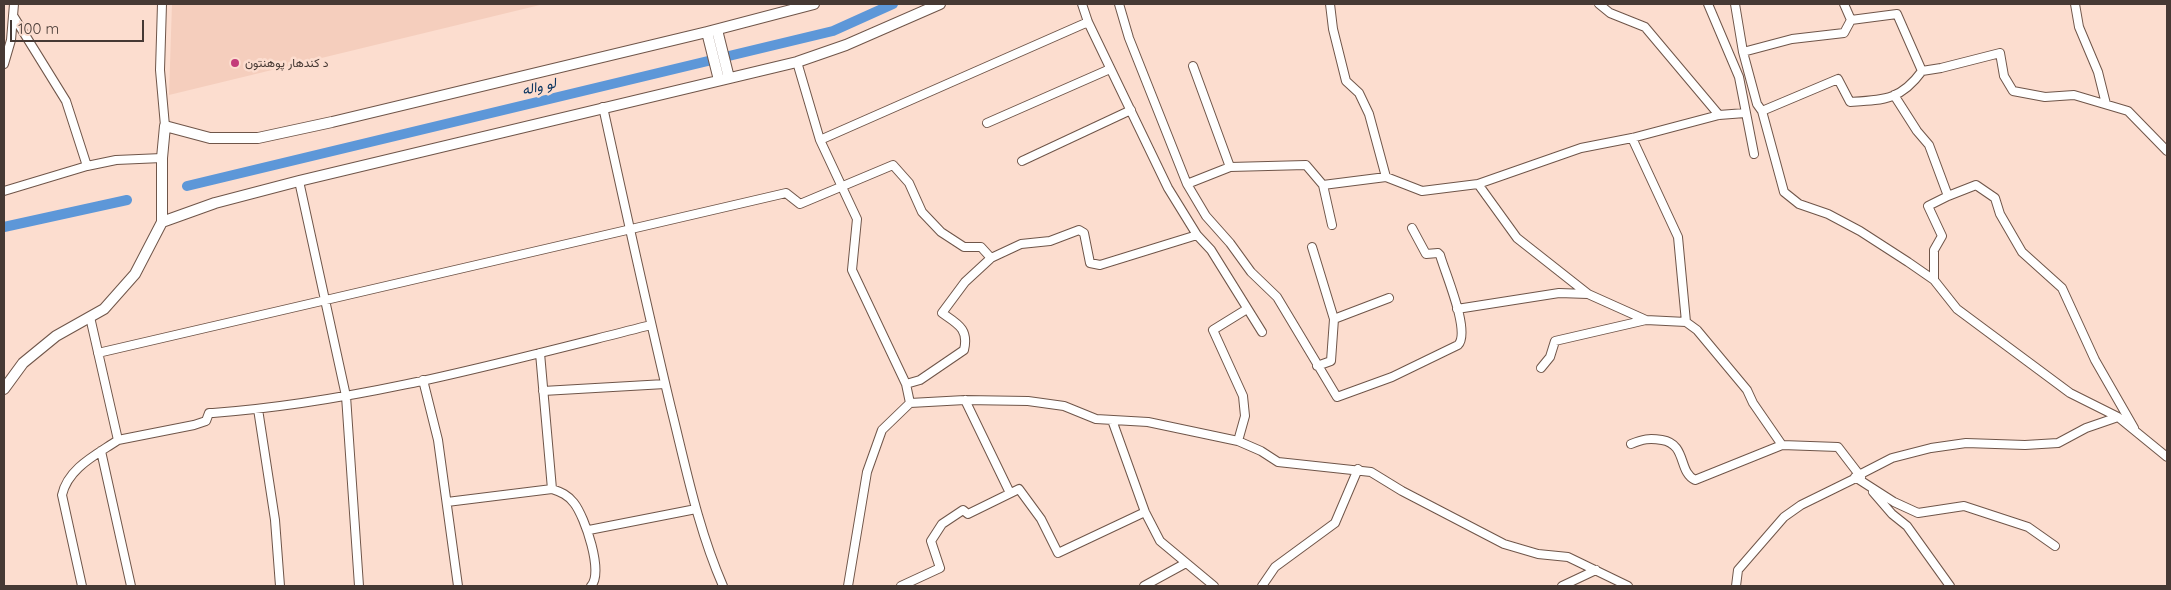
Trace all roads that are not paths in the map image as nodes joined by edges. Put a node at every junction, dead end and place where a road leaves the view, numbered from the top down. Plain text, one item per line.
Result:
1 (14, 4) edge
2 (162, 4) edge
3 (814, 4) edge
4 (940, 4) edge
5 (1082, 4) edge
6 (1119, 4) edge
7 (1330, 4) edge
8 (1599, 4) edge
9 (1708, 4) edge
10 (1735, 4) edge
11 (1844, 4) edge
12 (2075, 4) edge
13 (14, 17) junction
14 (1851, 20) junction
15 (1088, 22) junction
16 (712, 31) junction
17 (1743, 52) junction
18 (797, 62) junction
19 (4, 64) edge
20 (1193, 66) dead end
21 (1110, 69) junction
22 (1922, 71) junction
23 (724, 79) junction
24 (1894, 95) junction
25 (2106, 104) junction
26 (603, 107) junction
27 (1131, 110) junction
28 (1762, 111) junction
29 (1745, 113) junction
30 (1719, 115) junction
31 (987, 123) dead end
32 (165, 126) junction
33 (1632, 138) junction
34 (820, 140) junction
35 (2167, 151) edge
36 (1754, 154) dead end
37 (162, 158) junction
38 (1022, 160) dead end
39 (87, 166) junction
40 (1230, 167) junction
41 (1386, 177) junction
42 (299, 181) junction
43 (1187, 184) junction
44 (1478, 184) junction
45 (1323, 185) junction
46 (841, 186) junction
47 (4, 191) edge
48 (1948, 196) junction
49 (162, 222) junction
50 (1332, 225) dead end
51 (1412, 228) dead end
52 (630, 230) junction
53 (1197, 235) junction
54 (1312, 247) dead end
55 (991, 258) junction
56 (1934, 280) junction
57 (1588, 294) junction
58 (1389, 298) dead end
59 (326, 300) junction
60 (1247, 309) junction
61 (1457, 309) junction
62 (90, 317) junction
63 (1334, 319) junction
64 (1646, 320) junction
65 (1686, 322) junction
66 (651, 325) junction
67 (1262, 332) dead end
68 (98, 352) junction
69 (540, 353) junction
70 (1317, 366) junction
71 (1541, 368) dead end
72 (423, 380) junction
73 (665, 384) junction
74 (906, 384) junction
75 (4, 390) edge
76 (543, 391) junction
77 (346, 396) junction
78 (965, 400) junction
79 (910, 403) junction
80 (258, 410) junction
81 (2118, 417) junction
82 (1112, 420) junction
83 (2137, 432) junction
84 (118, 440) junction
85 (1238, 441) junction
86 (1631, 444) dead end
87 (1782, 444) junction
88 (101, 451) junction
89 (2167, 457) edge
90 (1358, 469) junction
91 (1860, 476) junction
92 (552, 489) junction
93 (1010, 493) junction
94 (447, 502) junction
95 (696, 509) junction
96 (1145, 512) junction
97 (589, 530) junction
98 (2055, 546) dead end
99 (1186, 562) junction
100 (1596, 570) junction
101 (1157, 583) edge
102 (82, 586) edge
103 (131, 586) edge
104 (280, 586) edge
105 (359, 586) edge
106 (458, 586) edge
107 (590, 586) edge
108 (723, 586) edge
109 (848, 586) edge
110 (901, 586) edge
111 (1144, 586) edge
112 (1214, 586) edge
113 (1262, 586) edge
114 (1562, 586) edge
115 (1628, 586) edge
116 (1736, 586) edge
117 (1950, 586) edge

1 - 13 street
2 - 32 street
3 - 16 street
4 - 18 street
5 - 15 street
6 - 43 street
7 - 41 street
8 - 30 street
9 - 29 street
10 - 17 street
11 - 14 street
12 - 25 street
13 - 19 street
13 - 39 street
14 - 17 street
14 - 22 street
15 - 21 street
15 - 34 street
16 - 23 street
16 - 32 street
17 - 28 street
18 - 23 street
18 - 34 street
20 - 40 street
21 - 27 street
21 - 31 street
22 - 24 street
22 - 25 street
23 - 26 street
24 - 28 street
24 - 48 street
25 - 35 street
26 - 42 street
26 - 52 street
27 - 38 street
27 - 53 street
28 - 56 street
29 - 30 street
29 - 36 street
30 - 33 street
32 - 37 street
33 - 44 street
33 - 65 street
34 - 46 street
37 - 39 street
37 - 49 street
39 - 47 street
40 - 43 street
40 - 45 street
41 - 44 street
41 - 45 street
42 - 49 street
42 - 59 street
43 - 70 street
44 - 57 street
45 - 50 street
46 - 52 street
46 - 55 street
46 - 74 street
48 - 56 street
48 - 83 street
49 - 62 street
51 - 61 street
52 - 59 street
52 - 66 street
53 - 55 street
53 - 60 street
54 - 63 street
55 - 74 street
56 - 81 street
57 - 61 street
57 - 64 street
58 - 63 street
59 - 68 street
59 - 77 street
60 - 67 street
60 - 85 street
61 - 70 street
62 - 68 street
62 - 75 street
63 - 70 street
64 - 65 street
64 - 71 street
65 - 87 street
66 - 69 street
66 - 73 street
68 - 84 street
69 - 72 street
69 - 76 street
72 - 77 street
72 - 94 street
73 - 76 street
73 - 95 street
74 - 79 street
76 - 92 street
77 - 80 street
77 - 105 street
78 - 79 street
78 - 82 street
78 - 93 street
79 - 109 street
80 - 84 street
80 - 104 street
81 - 83 street
81 - 98 street
82 - 85 street
82 - 96 street
83 - 89 street
84 - 88 street
85 - 90 street
86 - 87 street
87 - 91 street
88 - 102 street
88 - 103 street
90 - 100 street
90 - 113 street
91 - 116 street
91 - 117 street
92 - 94 street
92 - 97 street
93 - 96 street
93 - 110 street
94 - 106 street
95 - 97 street
95 - 108 street
96 - 99 street
97 - 107 street
99 - 101 street
99 - 112 street
100 - 114 street
100 - 115 street
101 - 111 street

